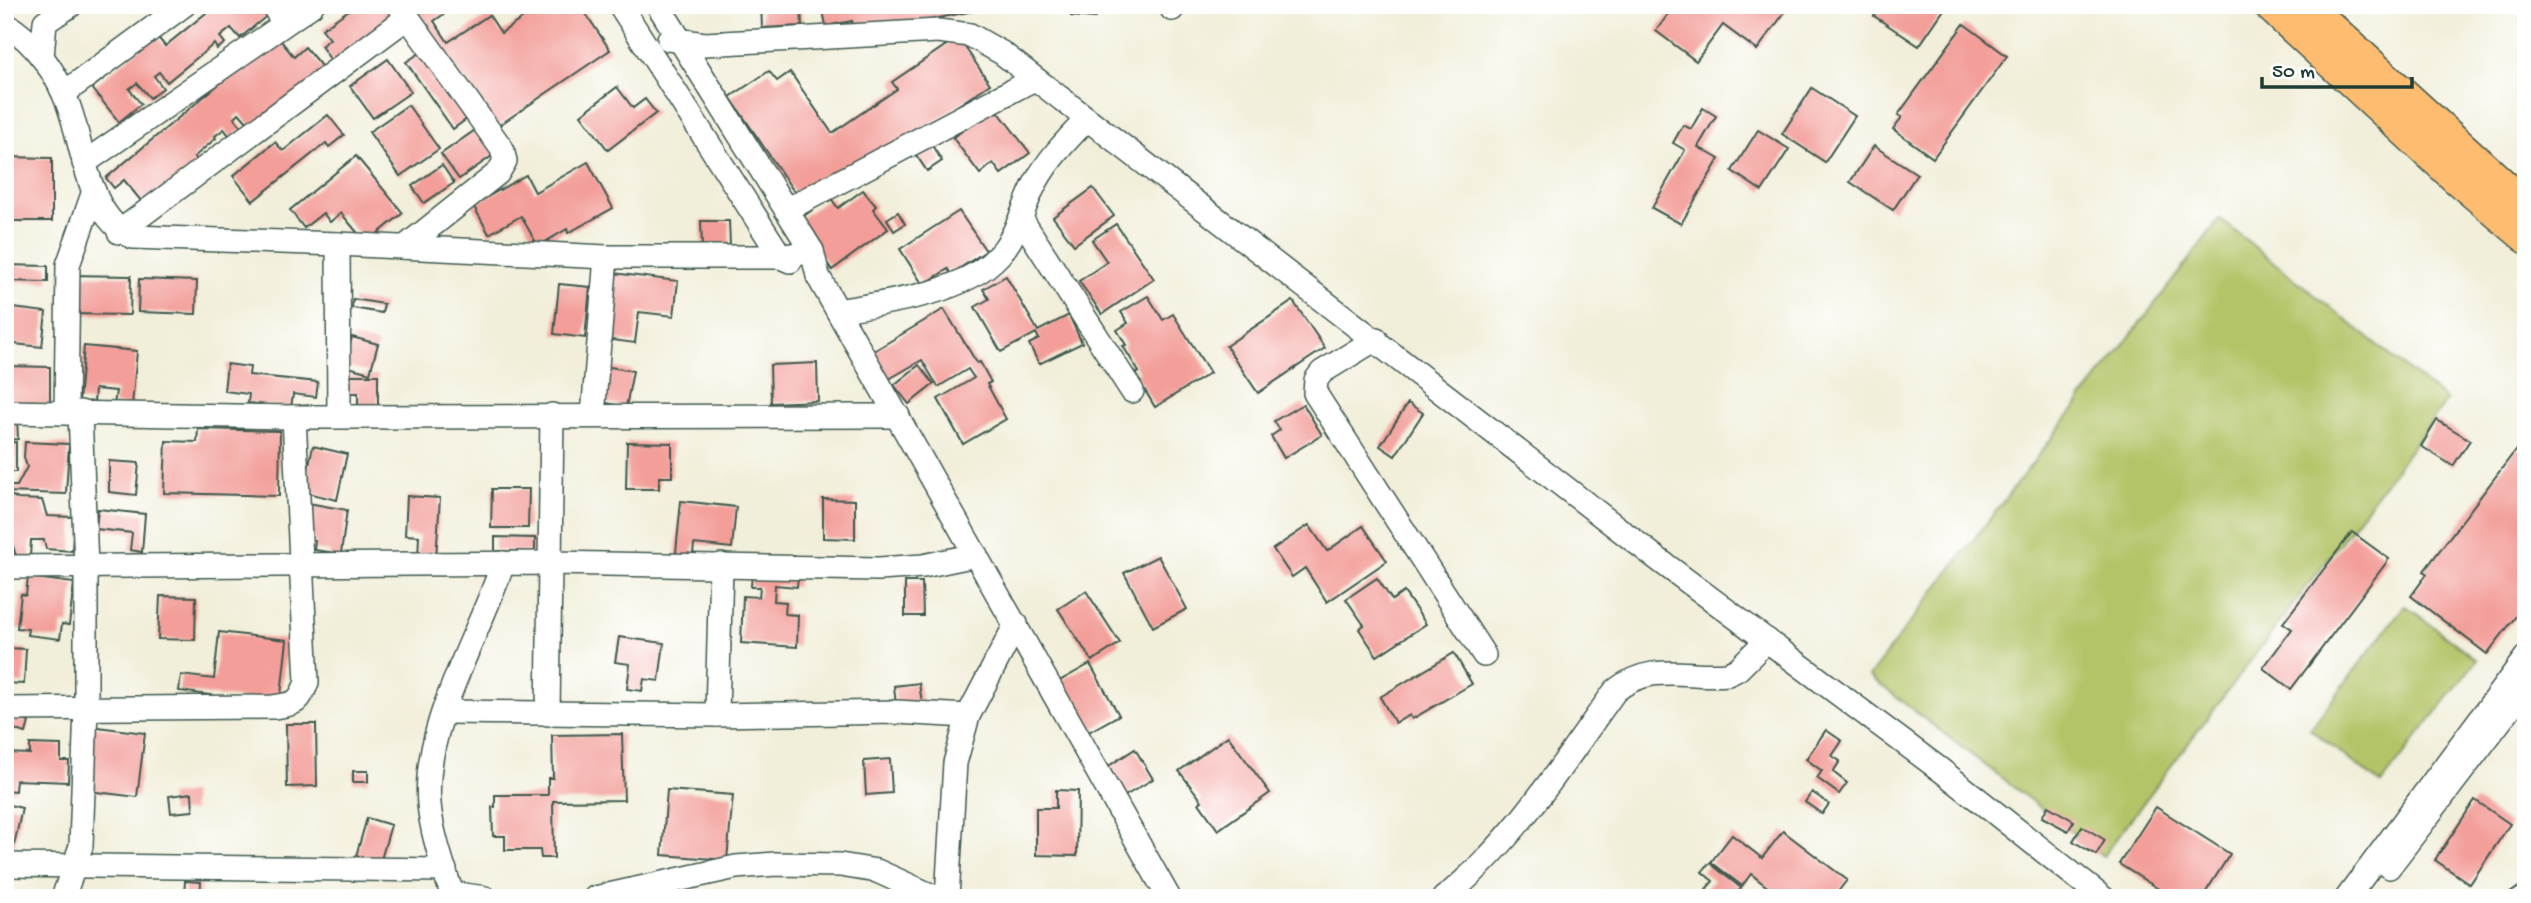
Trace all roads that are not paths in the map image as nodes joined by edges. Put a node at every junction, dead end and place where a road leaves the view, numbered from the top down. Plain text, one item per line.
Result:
1 (71, 5) edge
2 (184, 5) edge
3 (312, 5) edge
4 (620, 5) edge
5 (658, 5) edge
6 (2268, 5) edge
7 (2307, 5) edge
8 (403, 11) edge
9 (45, 14) edge
10 (279, 15) edge
11 (5, 24) edge
12 (663, 40) junction
13 (42, 57) junction
14 (1034, 79) junction
15 (64, 93) junction
16 (1086, 120) junction
17 (84, 163) junction
18 (94, 191) junction
19 (2526, 205) edge
20 (786, 210) junction
21 (1022, 220) junction
22 (119, 232) junction
23 (2526, 238) edge
24 (338, 244) junction
25 (405, 247) junction
26 (812, 251) junction
27 (606, 257) junction
28 (781, 257) junction
29 (818, 276) junction
30 (838, 311) junction
31 (1376, 339) junction
32 (1132, 391) dead end
33 (5, 412) edge
34 (73, 412) junction
35 (552, 415) junction
36 (593, 415) junction
37 (294, 416) junction
38 (339, 416) junction
39 (898, 416) junction
40 (976, 555) junction
41 (503, 563) junction
42 (551, 563) junction
43 (301, 564) junction
44 (721, 565) junction
45 (5, 567) edge
46 (86, 567) junction
47 (1016, 624) junction
48 (1768, 640) junction
49 (1484, 655) dead end
50 (2526, 657) edge
51 (2526, 687) edge
52 (86, 708) junction
53 (5, 709) edge
54 (444, 712) junction
55 (548, 714) junction
56 (717, 715) junction
57 (968, 716) junction
58 (2402, 837) junction
59 (5, 865) edge
60 (76, 866) junction
61 (445, 870) junction
62 (452, 895) edge
63 (63, 898) edge
64 (485, 898) edge
65 (595, 898) edge
66 (937, 898) edge
67 (947, 898) edge
68 (1169, 898) edge
69 (1444, 898) edge
70 (2103, 898) edge
71 (2347, 898) edge
72 (2365, 898) edge

1 - 9 street
2 - 15 street
3 - 10 street
4 - 12 street
5 - 12 street
6 - 23 main road
7 - 19 main road
8 - 22 street
8 - 25 street
9 - 13 street
10 - 17 street
11 - 13 street
12 - 14 street
12 - 20 street
12 - 28 street
13 - 15 street
14 - 16 street
14 - 20 street
15 - 17 street
16 - 21 street
16 - 31 street
17 - 18 street
18 - 22 street
18 - 34 street
20 - 26 street
21 - 30 street
21 - 32 street
22 - 24 street
24 - 25 street
24 - 38 street
25 - 27 street
26 - 28 street
26 - 29 street
27 - 28 street
27 - 36 street
28 - 29 street
29 - 30 street
30 - 39 street
31 - 48 street
31 - 49 street
33 - 34 street
34 - 37 street
34 - 46 street
35 - 36 street
35 - 38 street
35 - 42 street
36 - 39 street
37 - 38 street
37 - 43 street
39 - 40 street
40 - 44 street
40 - 47 street
41 - 42 street
41 - 43 street
41 - 54 street
42 - 44 street
42 - 55 street
43 - 46 street
43 - 52 street
44 - 56 street
45 - 46 street
46 - 52 street
47 - 57 street
47 - 68 street
48 - 69 street
48 - 70 street
50 - 58 street
51 - 58 street
52 - 53 street
52 - 60 street
54 - 55 street
54 - 61 street
55 - 56 street
56 - 57 street
57 - 67 street
58 - 71 street
58 - 72 street
59 - 60 street
60 - 61 street
60 - 63 street
61 - 62 street
62 - 64 street
65 - 66 street

